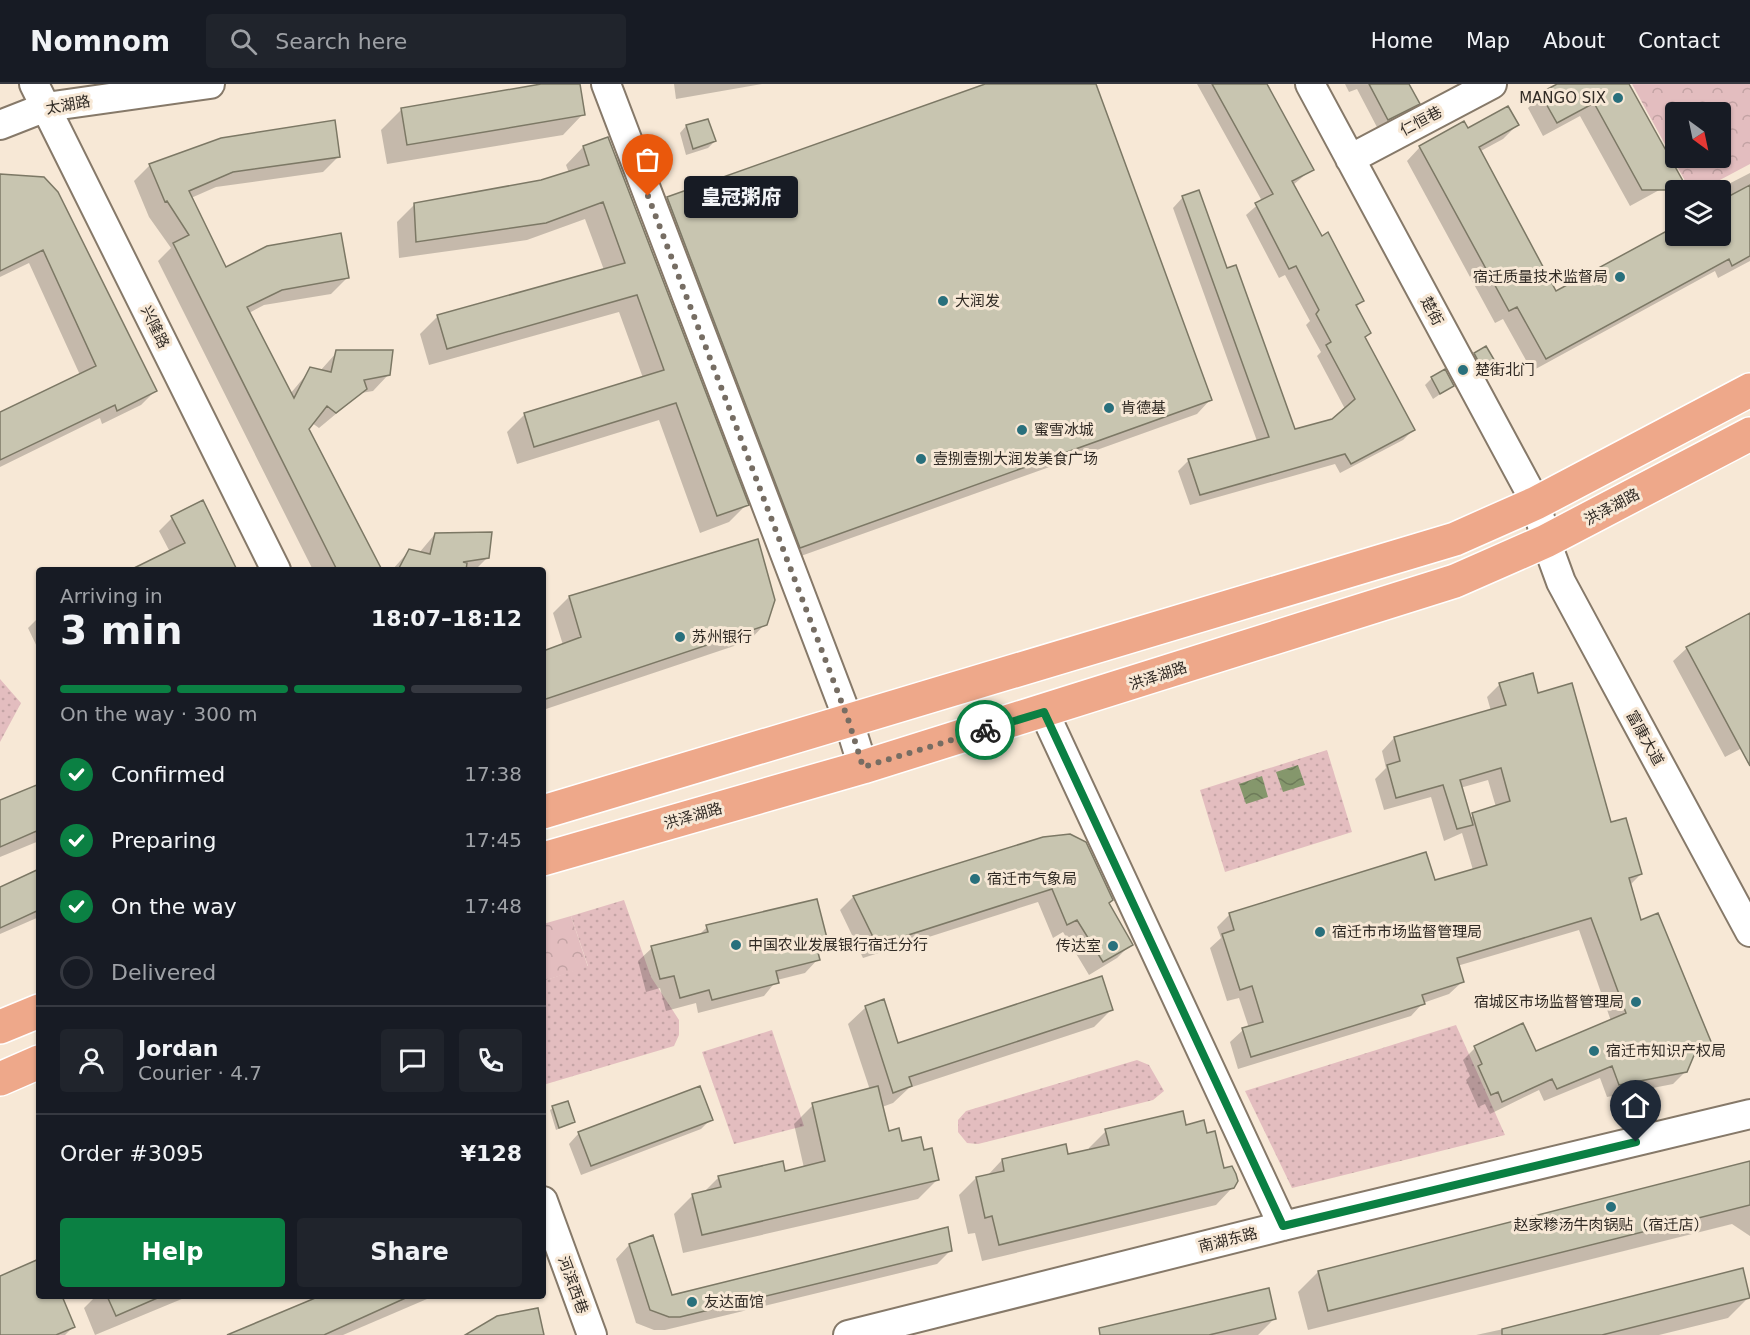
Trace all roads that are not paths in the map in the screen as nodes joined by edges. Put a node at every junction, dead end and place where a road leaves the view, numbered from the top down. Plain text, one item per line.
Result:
1 (210, 84) edge
2 (606, 84) edge
3 (1310, 84) edge
4 (1492, 84) edge
5 (40, 96) edge
6 (0, 125) edge
7 (1350, 159) junction
8 (1750, 390) edge
9 (1750, 434) edge
10 (1536, 503) junction
11 (1545, 541) junction
12 (275, 567) edge
13 (1044, 712) junction
14 (848, 719) junction
15 (863, 767) junction
16 (546, 811) edge
17 (546, 859) edge
18 (1750, 932) edge
19 (36, 1012) edge
20 (0, 1027) edge
21 (36, 1063) edge
22 (0, 1079) edge
23 (1750, 1114) edge
24 (546, 1209) edge
25 (1283, 1226) junction
26 (592, 1335) edge
27 (848, 1335) edge

1 - 5 street, 太湖路
2 - 14 street
3 - 7 street, 楚街
4 - 7 street, 仁恒巷
5 - 6 street, 太湖路
5 - 12 street, 兴隆路
7 - 10 street, 楚街
8 - 10 main road
9 - 11 main road, 洪泽湖路
10 - 11 street, 楚街
10 - 14 main road
11 - 13 main road, 洪泽湖路
11 - 18 street, 富康大道
13 - 15 main road, 洪泽湖路
13 - 25 street
14 - 15 street
14 - 16 main road
15 - 17 main road, 洪泽湖路
19 - 20 main road
21 - 22 main road
23 - 25 street, 南湖东路
24 - 26 street, 河滨西巷
25 - 27 street, 南湖东路

